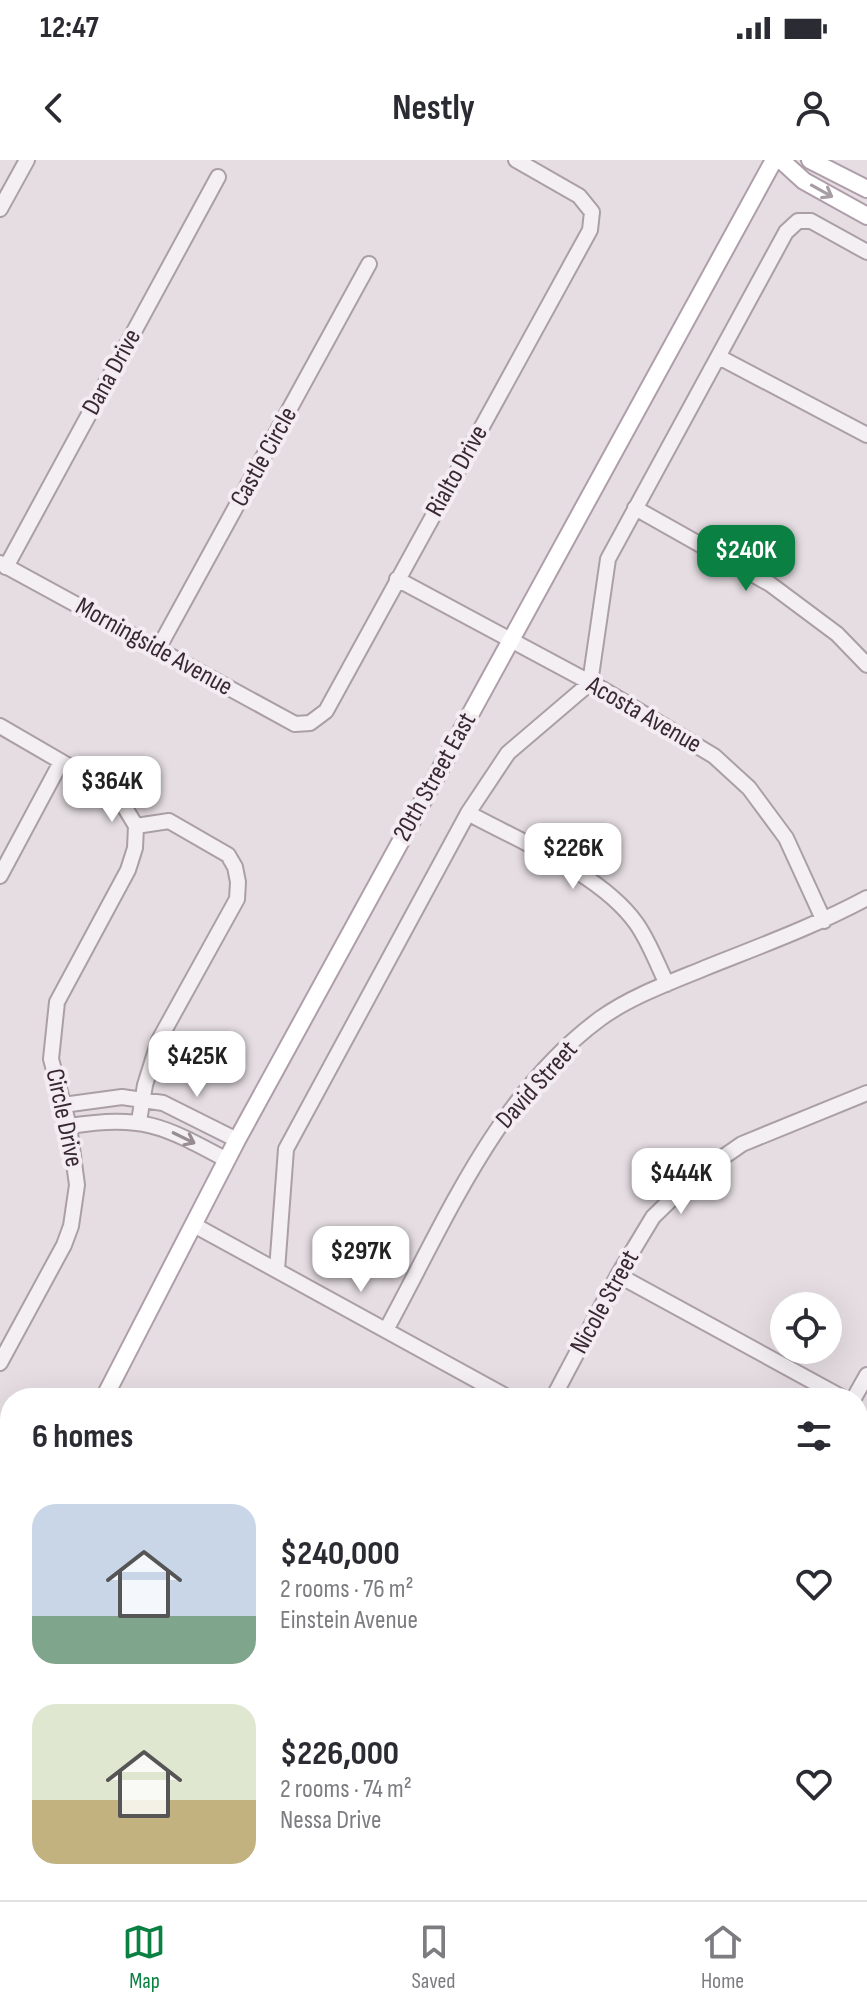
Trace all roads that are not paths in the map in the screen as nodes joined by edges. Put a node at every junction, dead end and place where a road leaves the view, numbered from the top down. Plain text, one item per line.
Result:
1 (27, 160) edge
2 (516, 160) edge
3 (774, 160) edge
4 (781, 160) edge
5 (810, 160) edge
6 (218, 177) dead end
7 (867, 189) edge
8 (0, 209) edge
9 (867, 216) edge
10 (867, 252) edge
11 (369, 264) dead end
12 (719, 357) junction
13 (867, 435) edge
14 (635, 508) junction
15 (3, 565) edge
16 (397, 579) junction
17 (509, 641) junction
18 (158, 649) junction
19 (867, 665) edge
20 (590, 683) junction
21 (310, 723) joint
22 (0, 726) edge
23 (61, 762) junction
24 (468, 813) junction
25 (136, 826) junction
26 (0, 876) edge
27 (867, 898) edge
28 (824, 921) junction
29 (667, 984) junction
30 (867, 1093) edge
31 (142, 1099) junction
32 (63, 1105) junction
33 (139, 1121) junction
34 (69, 1126) junction
35 (237, 1140) junction
36 (227, 1160) junction
37 (194, 1225) junction
38 (277, 1270) junction
39 (618, 1275) junction
40 (386, 1330) junction
41 (0, 1363) edge
42 (109, 1388) edge
43 (491, 1388) edge
44 (558, 1388) edge
45 (825, 1388) edge

1 - 8 street
2 - 16 street, Rialto Drive
3 - 17 main road, 20th Street East
4 -> 9 main road
5 - 7 main road
6 - 15 street, Dana Drive
10 - 12 street
11 - 18 street, Castle Circle
12 - 13 street
12 - 14 street
14 - 19 street
14 - 20 street
15 - 18 street, Morningside Avenue
16 - 17 street, Acosta Avenue
16 - 21 street, Rialto Drive
17 - 20 street, Acosta Avenue
17 - 35 main road, 20th Street East
18 - 21 street, Morningside Avenue
20 - 24 street
20 - 28 street, Acosta Avenue
22 - 23 street
23 - 25 street
23 - 26 street
24 - 29 street
24 - 38 street
25 - 31 street
25 - 32 street, Circle Drive
27 - 28 street, David Street
28 - 29 street, David Street
29 - 40 street, David Street
30 - 39 street, Nicole Street
31 - 32 street
31 - 33 street
31 - 35 street
32 - 34 street, Circle Drive
33 - 34 street
33 -> 36 street
34 - 41 street, Circle Drive
35 - 36 main road, 20th Street East
36 - 37 main road, 20th Street East
37 - 38 street
37 - 42 main road, 20th Street East
38 - 40 street
39 - 44 street, Nicole Street
39 - 45 street
40 - 43 street

